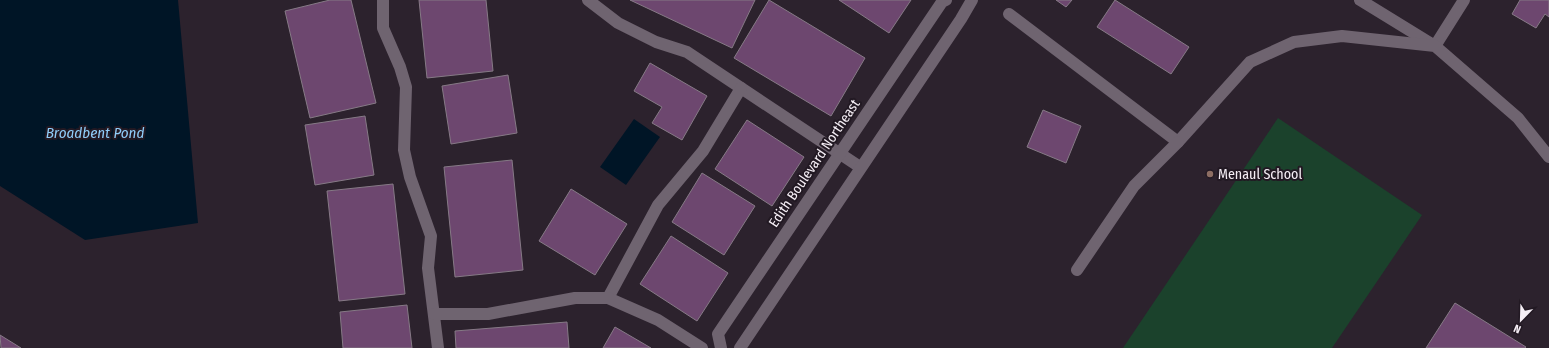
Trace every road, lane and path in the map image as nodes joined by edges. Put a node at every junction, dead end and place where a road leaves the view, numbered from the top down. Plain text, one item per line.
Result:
1 (382, 0) edge
2 (588, 0) edge
3 (946, 0) edge
4 (972, 0) edge
5 (1360, 0) edge
6 (1464, 0) edge
7 (1008, 14) dead end
8 (1435, 46) junction
9 (741, 88) junction
10 (1178, 142) junction
11 (839, 153) junction
12 (1549, 157) edge
13 (860, 167) junction
14 (1077, 270) dead end
15 (608, 298) junction
16 (434, 314) junction
17 (438, 348) edge
18 (702, 348) edge
19 (721, 348) edge
20 (740, 348) edge

1 - 16 street
2 - 9 street
3 - 11 street, Edith Boulevard Northeast
4 - 13 street
5 - 8 street
6 - 8 street
7 - 10 street
8 - 10 street
8 - 12 street
9 - 11 street
9 - 15 street
10 - 14 street
11 - 13 street
11 - 19 street, Edith Boulevard Northeast
13 - 20 street
15 - 16 street
15 - 18 street
16 - 17 street

